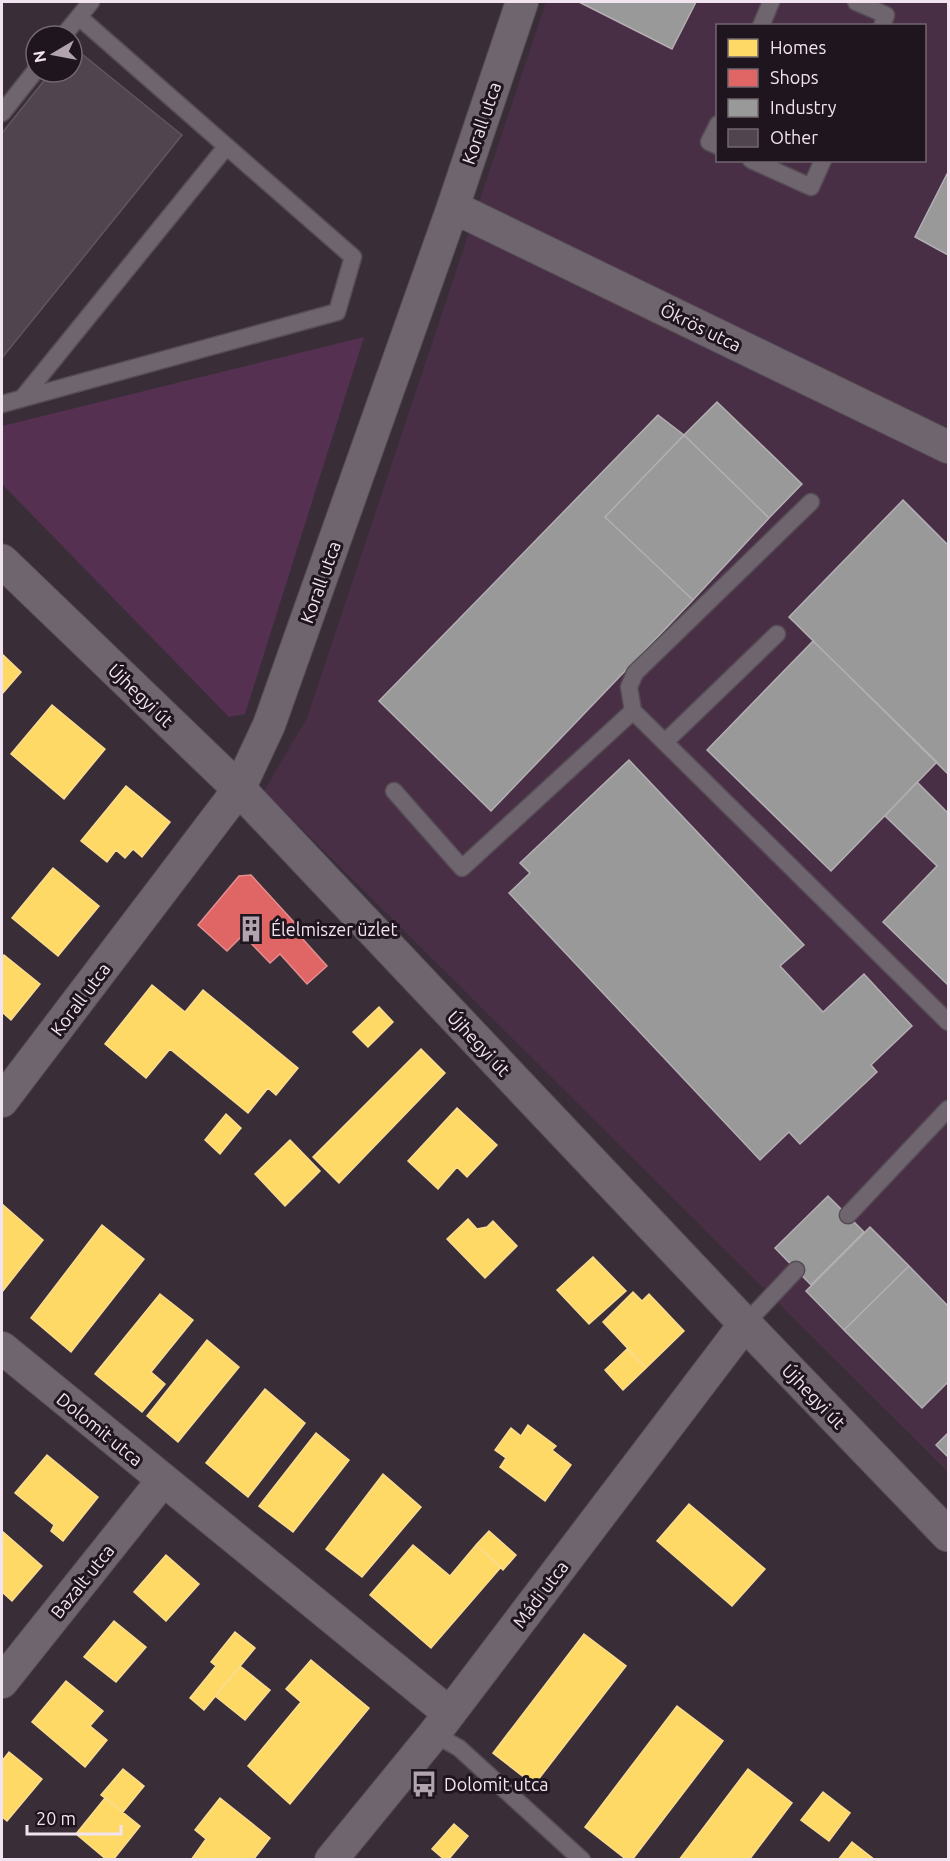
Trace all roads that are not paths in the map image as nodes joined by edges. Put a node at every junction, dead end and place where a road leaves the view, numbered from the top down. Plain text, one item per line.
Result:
1 (91, 2) edge
2 (522, 2) edge
3 (771, 2) edge
4 (856, 2) edge
5 (79, 16) junction
6 (73, 24) edge
7 (762, 24) edge
8 (883, 24) edge
9 (25, 84) edge
10 (2, 113) edge
11 (716, 126) edge
12 (716, 146) edge
13 (226, 147) junction
14 (755, 162) edge
15 (822, 162) edge
16 (453, 207) junction
17 (24, 396) junction
18 (2, 404) edge
19 (948, 447) edge
20 (810, 502) dead end
21 (2, 561) edge
22 (777, 634) dead end
23 (633, 711) junction
24 (665, 742) junction
25 (239, 789) junction
26 (394, 791) dead end
27 (948, 1022) edge
28 (2, 1101) edge
29 (948, 1109) edge
30 (848, 1215) dead end
31 (796, 1270) dead end
32 (745, 1324) junction
33 (2, 1348) edge
34 (163, 1480) junction
35 (948, 1535) edge
36 (2, 1682) edge
37 (441, 1724) junction
38 (330, 1860) edge
39 (582, 1860) edge

1 - 5 lane
2 - 16 street, Korall utca
3 - 7 lane
4 - 8 lane
5 - 6 lane
5 - 13 lane
9 - 10 lane
11 - 12 lane
13 - 17 lane
13 - 17 lane
14 - 15 lane
16 - 19 street, Ökrös utca
16 - 25 street, Korall utca
17 - 18 lane
20 - 23 lane
21 - 25 street, Újhegyi út
22 - 24 lane
23 - 24 lane
23 - 26 lane
24 - 27 lane
25 - 28 street, Korall utca
25 - 32 street, Újhegyi út
29 - 30 lane
31 - 32 lane
32 - 35 street, Újhegyi út
32 - 37 street, Mádi utca
33 - 34 street, Dolomit utca
34 - 36 street, Bazalt utca
34 - 37 street, Dolomit utca
37 - 38 street, Mádi utca
37 - 39 lane

